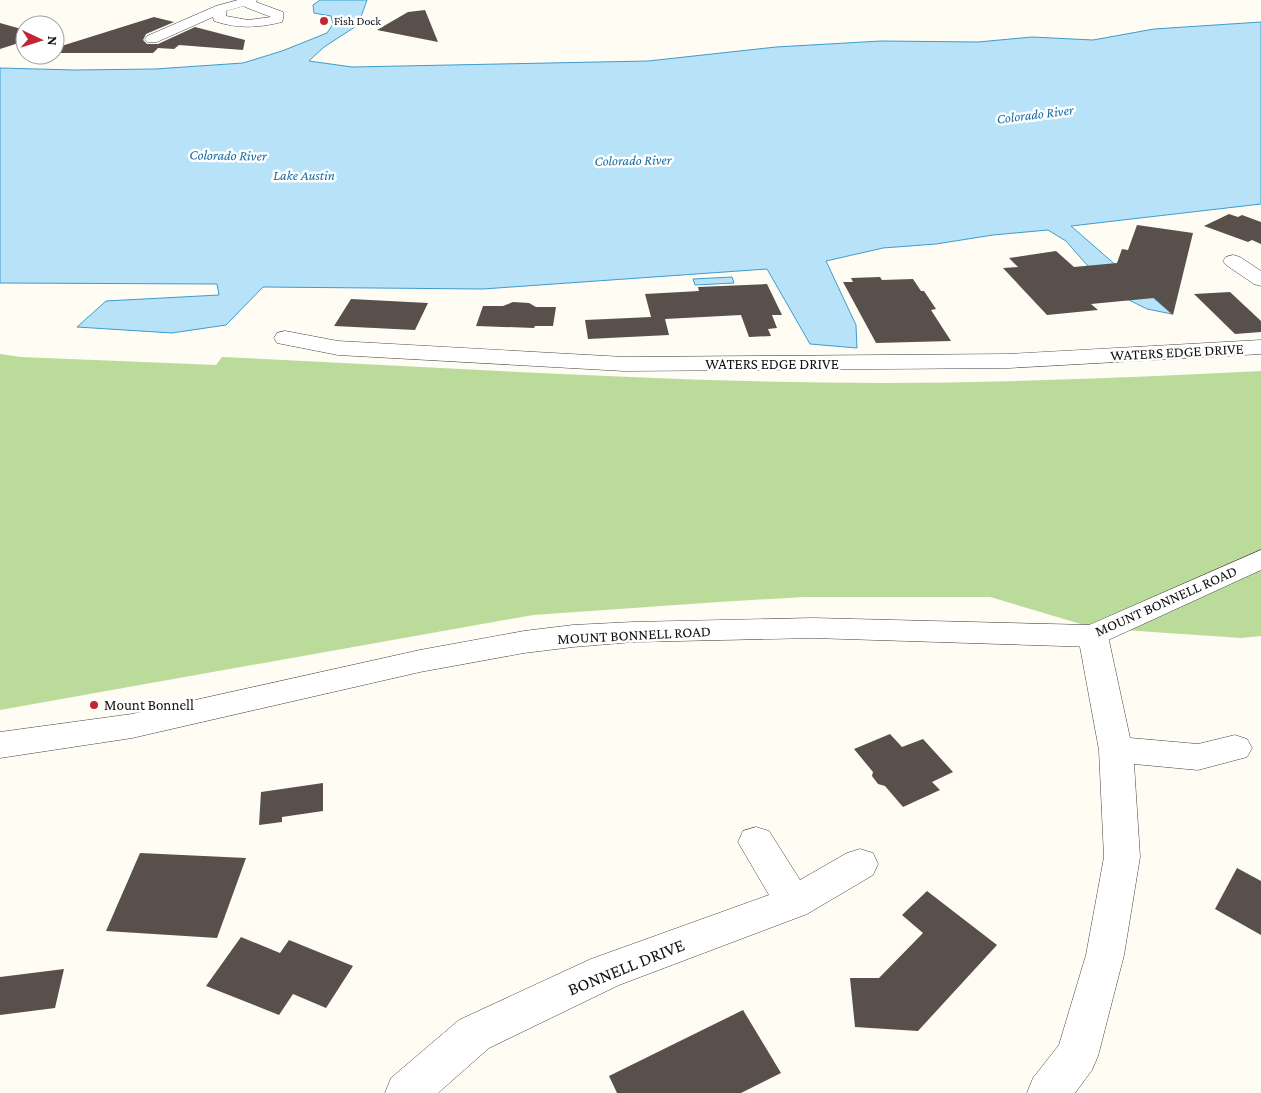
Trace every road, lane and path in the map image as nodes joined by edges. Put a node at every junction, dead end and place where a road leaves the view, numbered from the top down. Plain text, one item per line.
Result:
1 (251, 0) edge
2 (220, 9) junction
3 (152, 39) dead end
4 (1233, 260) dead end
5 (1261, 280) edge
6 (285, 338) dead end
7 (1261, 347) edge
8 (1261, 559) edge
9 (1093, 636) junction
10 (0, 745) edge
11 (1235, 748) dead end
12 (1116, 750) junction
13 (756, 842) dead end
14 (860, 864) dead end
15 (794, 902) junction
16 (406, 1093) edge
17 (1048, 1093) edge

1 - 2 street
1 - 2 street
2 - 3 street
4 - 5 street
6 - 7 street, WATERS EDGE DRIVE
8 - 9 street, MOUNT BONNELL ROAD
9 - 10 street, MOUNT BONNELL ROAD
9 - 12 street
11 - 12 street
12 - 17 street
13 - 15 street
14 - 15 street, BONNELL DRIVE
15 - 16 street, BONNELL DRIVE

